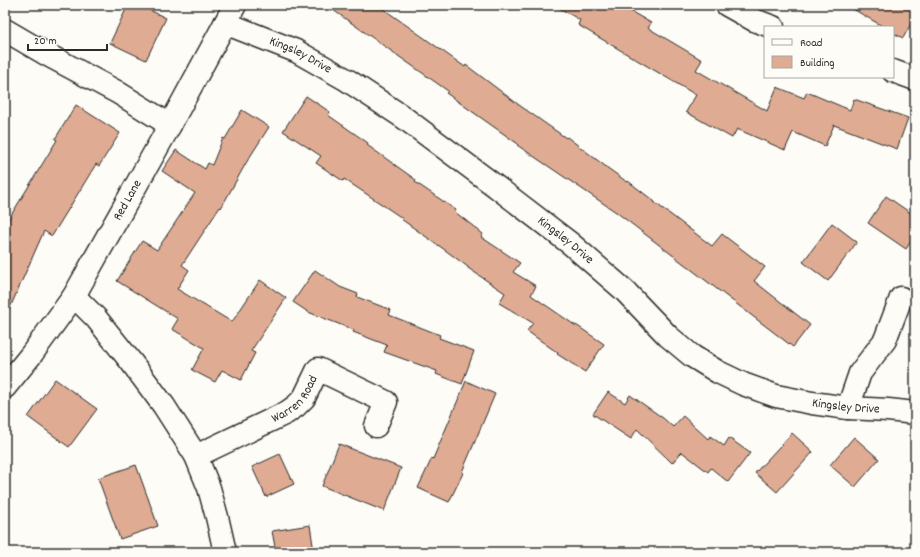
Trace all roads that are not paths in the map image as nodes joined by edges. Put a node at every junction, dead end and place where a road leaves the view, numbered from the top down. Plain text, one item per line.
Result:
1 (727, 5) edge
2 (230, 14) edge
3 (769, 26) edge
4 (5, 30) edge
5 (894, 71) edge
6 (915, 79) edge
7 (170, 124) junction
8 (74, 296) junction
9 (901, 298) dead end
10 (5, 387) edge
11 (848, 408) junction
12 (915, 413) edge
13 (376, 426) dead end
14 (196, 456) junction
15 (224, 551) edge

1 - 3 street
2 - 7 street, Red Lane
2 - 11 street, Kingsley Drive
4 - 7 street
5 - 6 street
7 - 8 street, Red Lane
8 - 10 street, Red Lane
8 - 14 street
9 - 11 street
11 - 12 street, Kingsley Drive
13 - 14 street, Warren Road
14 - 15 street

